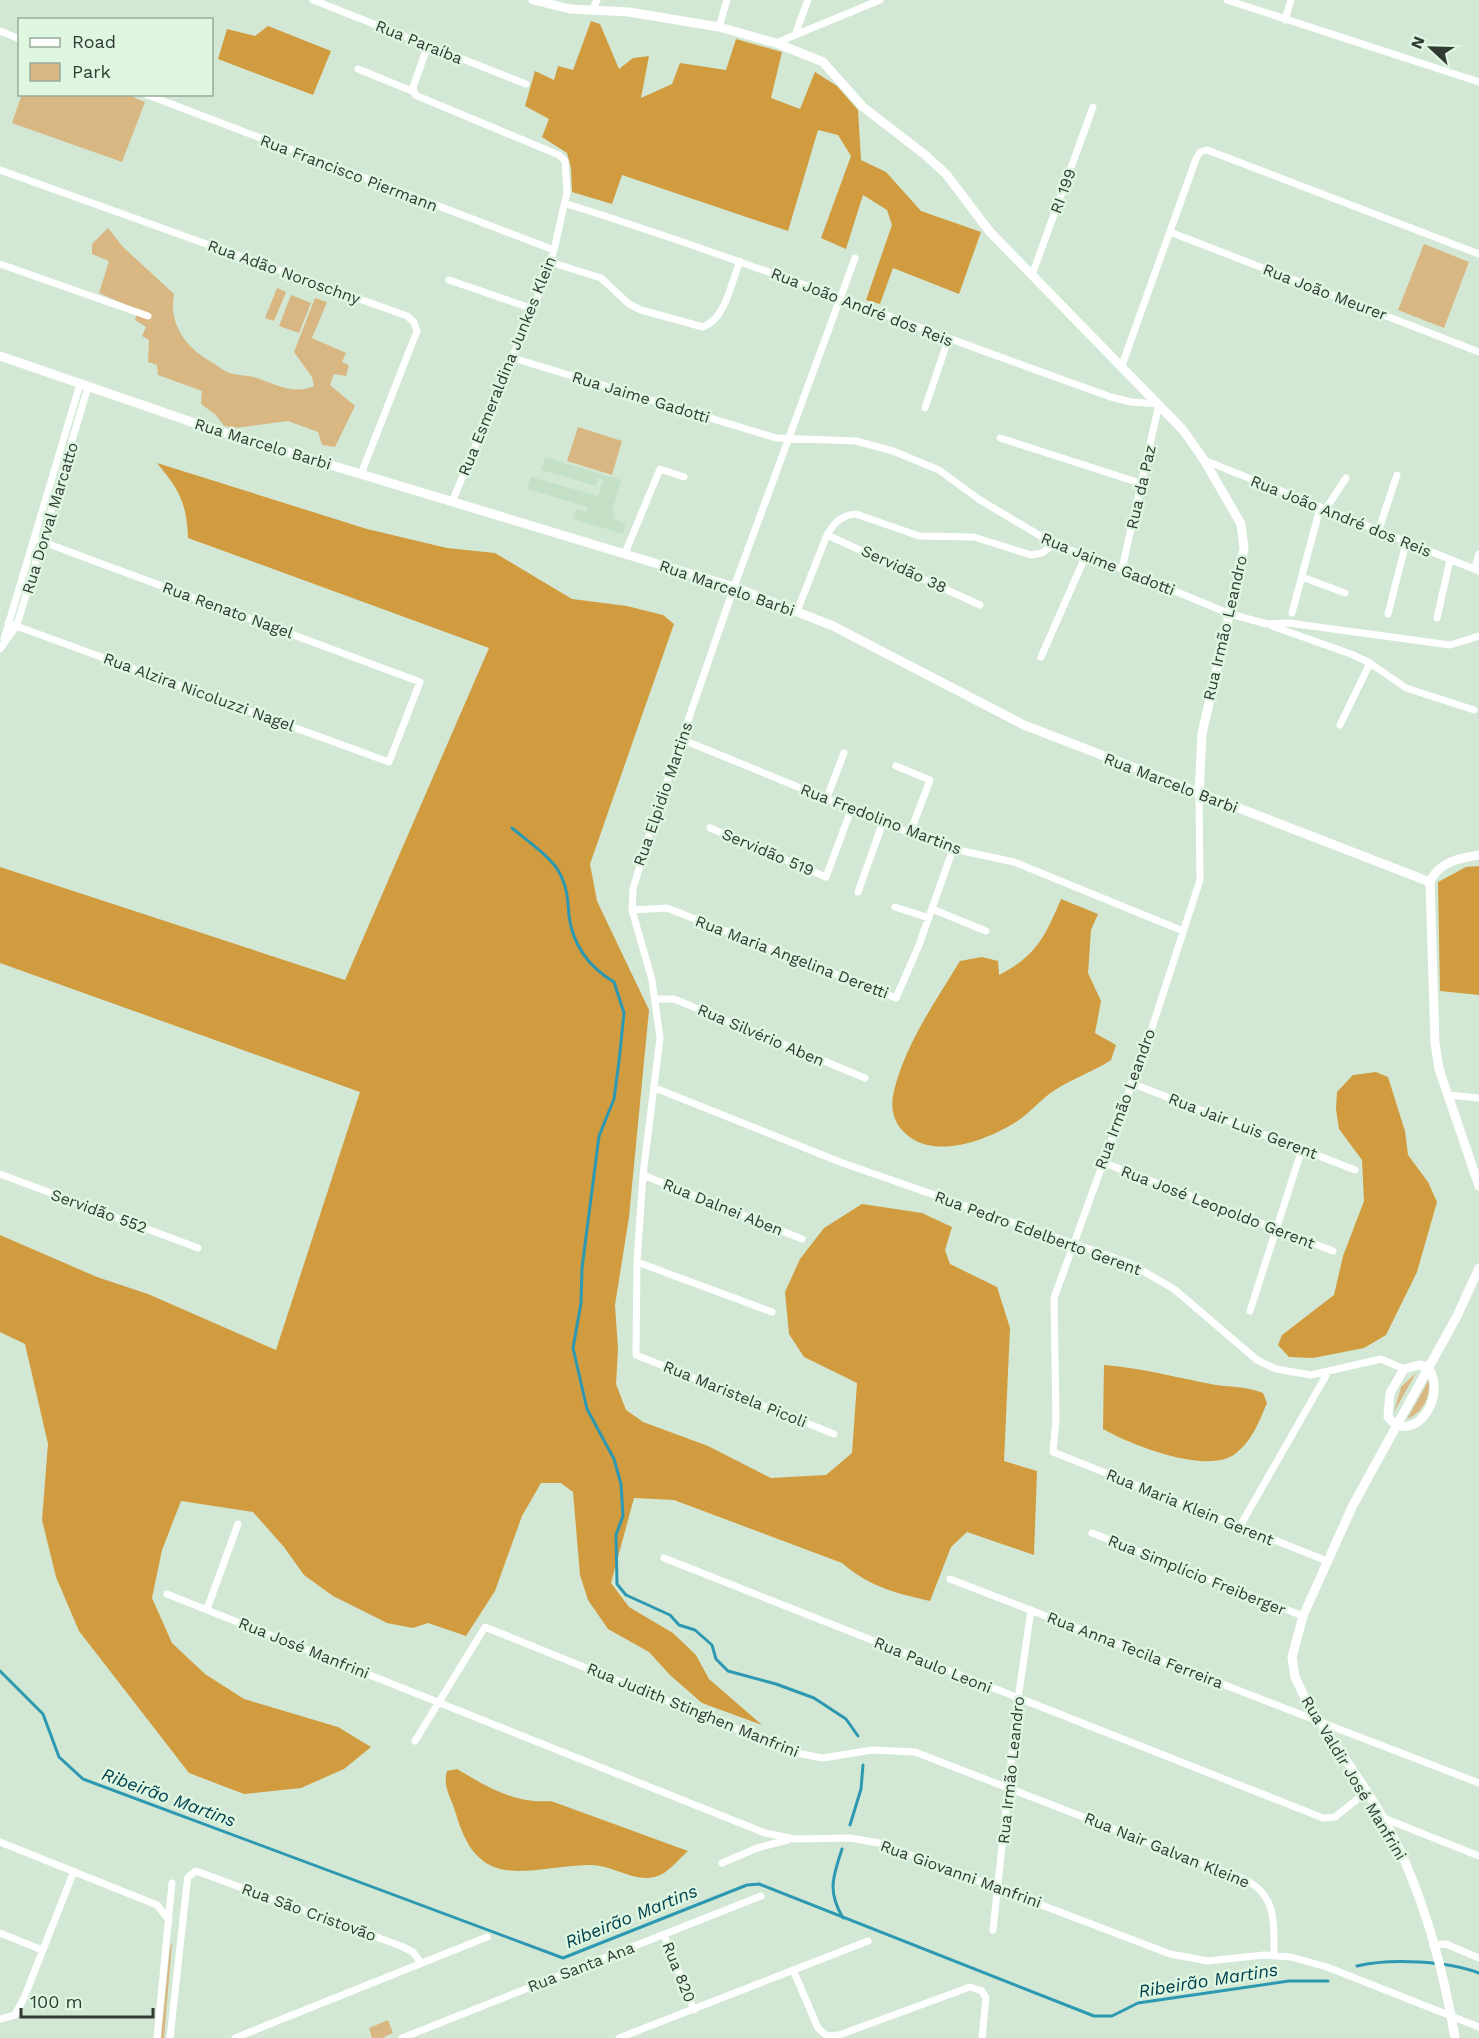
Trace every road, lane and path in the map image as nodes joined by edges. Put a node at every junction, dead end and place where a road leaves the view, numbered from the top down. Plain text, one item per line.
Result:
1 (313, 0) edge
2 (533, 0) edge
3 (597, 0) edge
4 (727, 0) edge
5 (808, 0) edge
6 (880, 0) edge
7 (1227, 0) edge
8 (1291, 0) edge
9 (592, 12) junction
10 (1284, 20) junction
11 (719, 27) junction
12 (796, 32) junction
13 (1, 33) edge
14 (18, 38) edge
15 (776, 43) junction
16 (428, 45) junction
17 (358, 69) dead end
18 (1479, 82) edge
19 (526, 84) dead end
20 (412, 91) junction
21 (150, 96) edge
22 (1093, 107) dead end
23 (0, 170) edge
24 (567, 204) junction
25 (1170, 232) junction
26 (554, 250) junction
27 (1479, 254) edge
28 (855, 258) dead end
29 (740, 261) junction
30 (550, 262) junction
31 (0, 264) edge
32 (1032, 275) junction
33 (449, 280) dead end
34 (842, 298) junction
35 (532, 309) junction
36 (148, 316) dead end
37 (948, 340) junction
38 (1479, 352) edge
39 (0, 356) edge
40 (513, 358) junction
41 (1122, 365) junction
42 (84, 386) junction
43 (1159, 404) junction
44 (925, 408) dead end
45 (1000, 438) dead end
46 (789, 440) junction
47 (1204, 460) junction
48 (361, 474) junction
49 (1397, 475) dead end
50 (684, 477) dead end
51 (1346, 478) dead end
52 (1143, 484) junction
53 (452, 502) junction
54 (1322, 509) junction
55 (1378, 532) junction
56 (827, 535) junction
57 (35, 539) junction
58 (44, 542) junction
59 (1406, 543) junction
60 (1054, 544) junction
61 (625, 553) junction
62 (1479, 554) edge
63 (1086, 555) junction
64 (1450, 560) junction
65 (1122, 569) junction
66 (1476, 570) edge
67 (1302, 577) junction
68 (734, 587) junction
69 (1345, 593) dead end
70 (981, 605) dead end
71 (797, 611) junction
72 (1292, 613) dead end
73 (1230, 614) junction
74 (1388, 614) dead end
75 (1437, 618) dead end
76 (8, 622) junction
77 (1267, 624) junction
78 (17, 625) junction
79 (1479, 636) edge
80 (1, 647) edge
81 (1041, 657) dead end
82 (1370, 663) junction
83 (1474, 710) dead end
84 (1340, 725) dead end
85 (681, 739) junction
86 (844, 753) dead end
87 (389, 762) joint
88 (896, 766) dead end
89 (1199, 795) junction
90 (826, 800) junction
91 (851, 810) junction
92 (883, 822) junction
93 (710, 828) dead end
94 (910, 833) junction
95 (953, 849) junction
96 (1479, 855) edge
97 (1430, 882) junction
98 (858, 892) dead end
99 (895, 907) dead end
100 (932, 909) junction
101 (632, 910) junction
102 (929, 918) junction
103 (986, 931) dead end
104 (1183, 931) junction
105 (656, 999) junction
106 (865, 1078) dead end
107 (1131, 1083) junction
108 (655, 1088) junction
109 (1448, 1095) junction
110 (1479, 1098) edge
111 (1302, 1149) junction
112 (1102, 1162) junction
113 (1354, 1170) dead end
114 (0, 1174) edge
115 (643, 1175) junction
116 (1479, 1186) edge
117 (1276, 1229) junction
118 (802, 1239) dead end
119 (1073, 1242) junction
120 (198, 1248) dead end
121 (1333, 1251) dead end
122 (637, 1262) junction
123 (1479, 1268) edge
124 (1250, 1311) dead end
125 (772, 1312) dead end
126 (636, 1355) joint
127 (1428, 1367) junction
128 (1404, 1369) junction
129 (1328, 1372) junction
130 (1395, 1426) junction
131 (834, 1434) dead end
132 (1053, 1452) joint
133 (238, 1524) dead end
134 (1240, 1526) junction
135 (1092, 1533) dead end
136 (664, 1558) dead end
137 (1327, 1561) junction
138 (950, 1579) dead end
139 (167, 1594) dead end
140 (207, 1609) junction
141 (1031, 1610) junction
142 (1303, 1616) junction
143 (1018, 1699) junction
144 (440, 1702) junction
145 (1319, 1721) junction
146 (416, 1741) dead end
147 (1479, 1783) edge
148 (1009, 1786) junction
149 (1365, 1792) junction
150 (1381, 1817) junction
151 (795, 1839) junction
152 (0, 1842) edge
153 (1479, 1856) edge
154 (722, 1863) dead end
155 (74, 1871) junction
156 (172, 1883) dead end
157 (998, 1887) junction
158 (761, 1896) dead end
159 (169, 1920) junction
160 (182, 1921) junction
161 (993, 1930) dead end
162 (0, 1933) edge
163 (664, 1935) junction
164 (487, 1937) dead end
165 (868, 1941) dead end
166 (1433, 1945) junction
167 (42, 1950) junction
168 (1275, 1955) junction
169 (1479, 1958) edge
170 (421, 1963) junction
171 (794, 1972) junction
172 (694, 2010) junction
173 (1452, 2016) junction
174 (0, 2019) edge
175 (1479, 2027) edge
176 (157, 2038) edge
177 (170, 2038) edge
178 (235, 2038) edge
179 (402, 2038) edge
180 (619, 2038) edge
181 (982, 2038) edge
182 (1455, 2038) edge

1 - 16 street, Rua Paraíba
2 - 9 street, Rua Irmão Leandro
3 - 9 street
4 - 11 street
5 - 12 street
6 - 12 street
7 - 10 street
8 - 10 street
9 - 11 street, Rua Irmão Leandro
10 - 18 street
11 - 15 street, Rua Irmão Leandro
12 - 15 street
13 - 14 street
15 - 32 street, Rua Irmão Leandro
16 - 19 street, Rua Paraíba
16 - 20 street
17 - 20 street, Rua Esmeraldina Junkes Klein
20 - 24 street, Rua Esmeraldina Junkes Klein
21 - 26 street, Rua Francisco Piermann
22 - 32 street, RI 199
23 - 48 street, Rua Adão Noroschny
24 - 26 street, Rua Esmeraldina Junkes Klein
24 - 29 street, Rua João André dos Reis
25 - 27 street
25 - 38 street, Rua João Meurer
25 - 41 street
26 - 30 street, Rua Esmeraldina Junkes Klein
28 - 34 street, Rua Elpidio Martins
29 - 30 street
29 - 34 street, Rua João André dos Reis
30 - 35 street, Rua Esmeraldina Junkes Klein
31 - 36 street
32 - 41 street, Rua Irmão Leandro
33 - 35 street
34 - 37 street, Rua João André dos Reis
34 - 46 street, Rua Elpidio Martins
35 - 40 street, Rua Esmeraldina Junkes Klein
37 - 43 street, Rua João André dos Reis
37 - 44 street
39 - 42 street, Rua Marcelo Barbi
40 - 46 street, Rua Jaime Gadotti
40 - 53 street, Rua Esmeraldina Junkes Klein
41 - 43 street, Rua Irmão Leandro
42 - 48 street, Rua Marcelo Barbi
42 - 57 street, Rua Dorval Marcatto
42 - 58 street, Rua Dorval Marcatto
43 - 47 street, Rua Irmão Leandro
43 - 52 street, Rua da Paz
45 - 52 street
46 - 60 street, Rua Jaime Gadotti
46 - 68 street, Rua Elpidio Martins
47 - 54 street, Rua João André dos Reis
47 - 73 street, Rua Irmão Leandro
48 - 53 street, Rua Marcelo Barbi
49 - 55 street
50 - 61 street
51 - 54 street
52 - 65 street, Rua da Paz
53 - 61 street, Rua Marcelo Barbi
54 - 55 street, Rua João André dos Reis
54 - 67 street
55 - 59 street, Rua João André dos Reis
56 - 60 street
56 - 70 street, Servidão 38
56 - 71 street
57 - 58 street, Rua Renato Nagel
57 - 76 street, Rua Dorval Marcatto
58 - 78 street, Rua Dorval Marcatto
58 - 87 street, Rua Renato Nagel
59 - 64 street, Rua João André dos Reis
59 - 74 street
60 - 63 street, Rua Jaime Gadotti
61 - 68 street, Rua Marcelo Barbi
62 - 66 street
63 - 65 street, Rua Jaime Gadotti
63 - 81 street
64 - 66 street, Rua João André dos Reis
64 - 75 street
65 - 73 street, Rua Jaime Gadotti
67 - 69 street
67 - 72 street
68 - 71 street, Rua Marcelo Barbi
68 - 85 street, Rua Elpidio Martins
71 - 89 street, Rua Marcelo Barbi
73 - 77 street, Rua Jaime Gadotti
73 - 89 street, Rua Irmão Leandro
76 - 78 street, Rua Alzira Nicoluzzi Nagel
76 - 80 street, Rua Dorval Marcatto
77 - 79 street, Rua Jaime Gadotti
77 - 82 street
78 - 80 street, Rua Dorval Marcatto
78 - 87 street, Rua Alzira Nicoluzzi Nagel
82 - 83 street
82 - 84 street
85 - 90 street, Rua Fredolino Martins
85 - 101 street, Rua Elpidio Martins
86 - 90 street
88 - 94 street
89 - 97 street, Rua Marcelo Barbi
89 - 104 street, Rua Irmão Leandro
90 - 91 street, Rua Fredolino Martins
91 - 92 street, Rua Fredolino Martins
91 - 93 street, Servidão 519
92 - 94 street, Rua Fredolino Martins
92 - 98 street
94 - 95 street, Rua Fredolino Martins
95 - 100 street
95 - 104 street, Rua Fredolino Martins
96 - 97 street
97 - 109 street
99 - 102 street
100 - 102 street
100 - 103 street
101 - 102 street, Rua Maria Angelina Deretti
101 - 105 street, Rua Elpidio Martins
104 - 107 street, Rua Irmão Leandro
105 - 106 street, Rua Silvério Aben
105 - 108 street, Rua Elpidio Martins
107 - 111 street, Rua Jair Luis Gerent
107 - 112 street, Rua Irmão Leandro
108 - 115 street, Rua Elpidio Martins
108 - 119 street, Rua Pedro Edelberto Gerent
109 - 110 street
109 - 116 street
111 - 113 street, Rua Jair Luis Gerent
111 - 117 street
112 - 117 street, Rua José Leopoldo Gerent
112 - 119 street, Rua Irmão Leandro
114 - 120 street, Servidão 552
115 - 118 street, Rua Dalnei Aben
115 - 122 street, Rua Elpidio Martins
117 - 121 street, Rua José Leopoldo Gerent
117 - 124 street
119 - 129 street, Rua Pedro Edelberto Gerent
119 - 132 street, Rua Irmão Leandro
122 - 125 street
122 - 126 street, Rua Elpidio Martins
123 - 127 street, Rua Valdir José Manfrini
126 - 131 street, Rua Maristela Picoli
127 - 128 street
127 - 130 street, Rua Valdir José Manfrini
127 - 130 street
128 - 129 street, Rua Pedro Edelberto Gerent
128 - 130 street
129 - 134 street
130 - 137 street, Rua Valdir José Manfrini
132 - 134 street, Rua Maria Klein Gerent
133 - 140 street
134 - 137 street, Rua Maria Klein Gerent
135 - 142 street, Rua Simplício Freiberger
136 - 143 street, Rua Paulo Leoni
137 - 142 street, Rua Valdir José Manfrini
138 - 141 street, Rua Anna Tecila Ferreira
139 - 140 street, Rua José Manfrini
140 - 144 street, Rua José Manfrini
141 - 143 street, Rua Irmão Leandro
141 - 145 street, Rua Anna Tecila Ferreira
142 - 145 street, Rua Valdir José Manfrini
143 - 148 street, Rua Irmão Leandro
143 - 149 street, Rua Paulo Leoni
144 - 146 street
144 - 148 street, Rua Judith Stinghen Manfrini
144 - 151 street, Rua Giovanni Manfrini
145 - 147 street, Rua Anna Tecila Ferreira
145 - 149 street, Rua Valdir José Manfrini
148 - 157 street, Rua Irmão Leandro
148 - 168 street, Rua Nair Galvan Kleine
149 - 150 street, Rua Valdir José Manfrini
150 - 153 street
150 - 166 street, Rua Valdir José Manfrini
151 - 154 street
151 - 157 street, Rua Giovanni Manfrini
152 - 155 street
155 - 159 street
155 - 167 street
156 - 159 street
157 - 161 street, Rua Irmão Leandro
157 - 168 street, Rua Giovanni Manfrini
158 - 163 street, Rua Santa Ana
159 - 160 street
159 - 176 street
160 - 170 street, Rua São Cristovão
160 - 177 street
162 - 167 street
163 - 172 street, Rua 820
163 - 179 street, Rua Santa Ana
164 - 170 street
165 - 171 street
166 - 169 street
166 - 173 street, Rua Valdir José Manfrini
167 - 174 street
168 - 173 street, Rua Giovanni Manfrini
170 - 178 street
171 - 172 street
171 - 181 street
172 - 180 street
173 - 175 street, Rua Giovanni Manfrini
173 - 182 street, Rua Valdir José Manfrini

